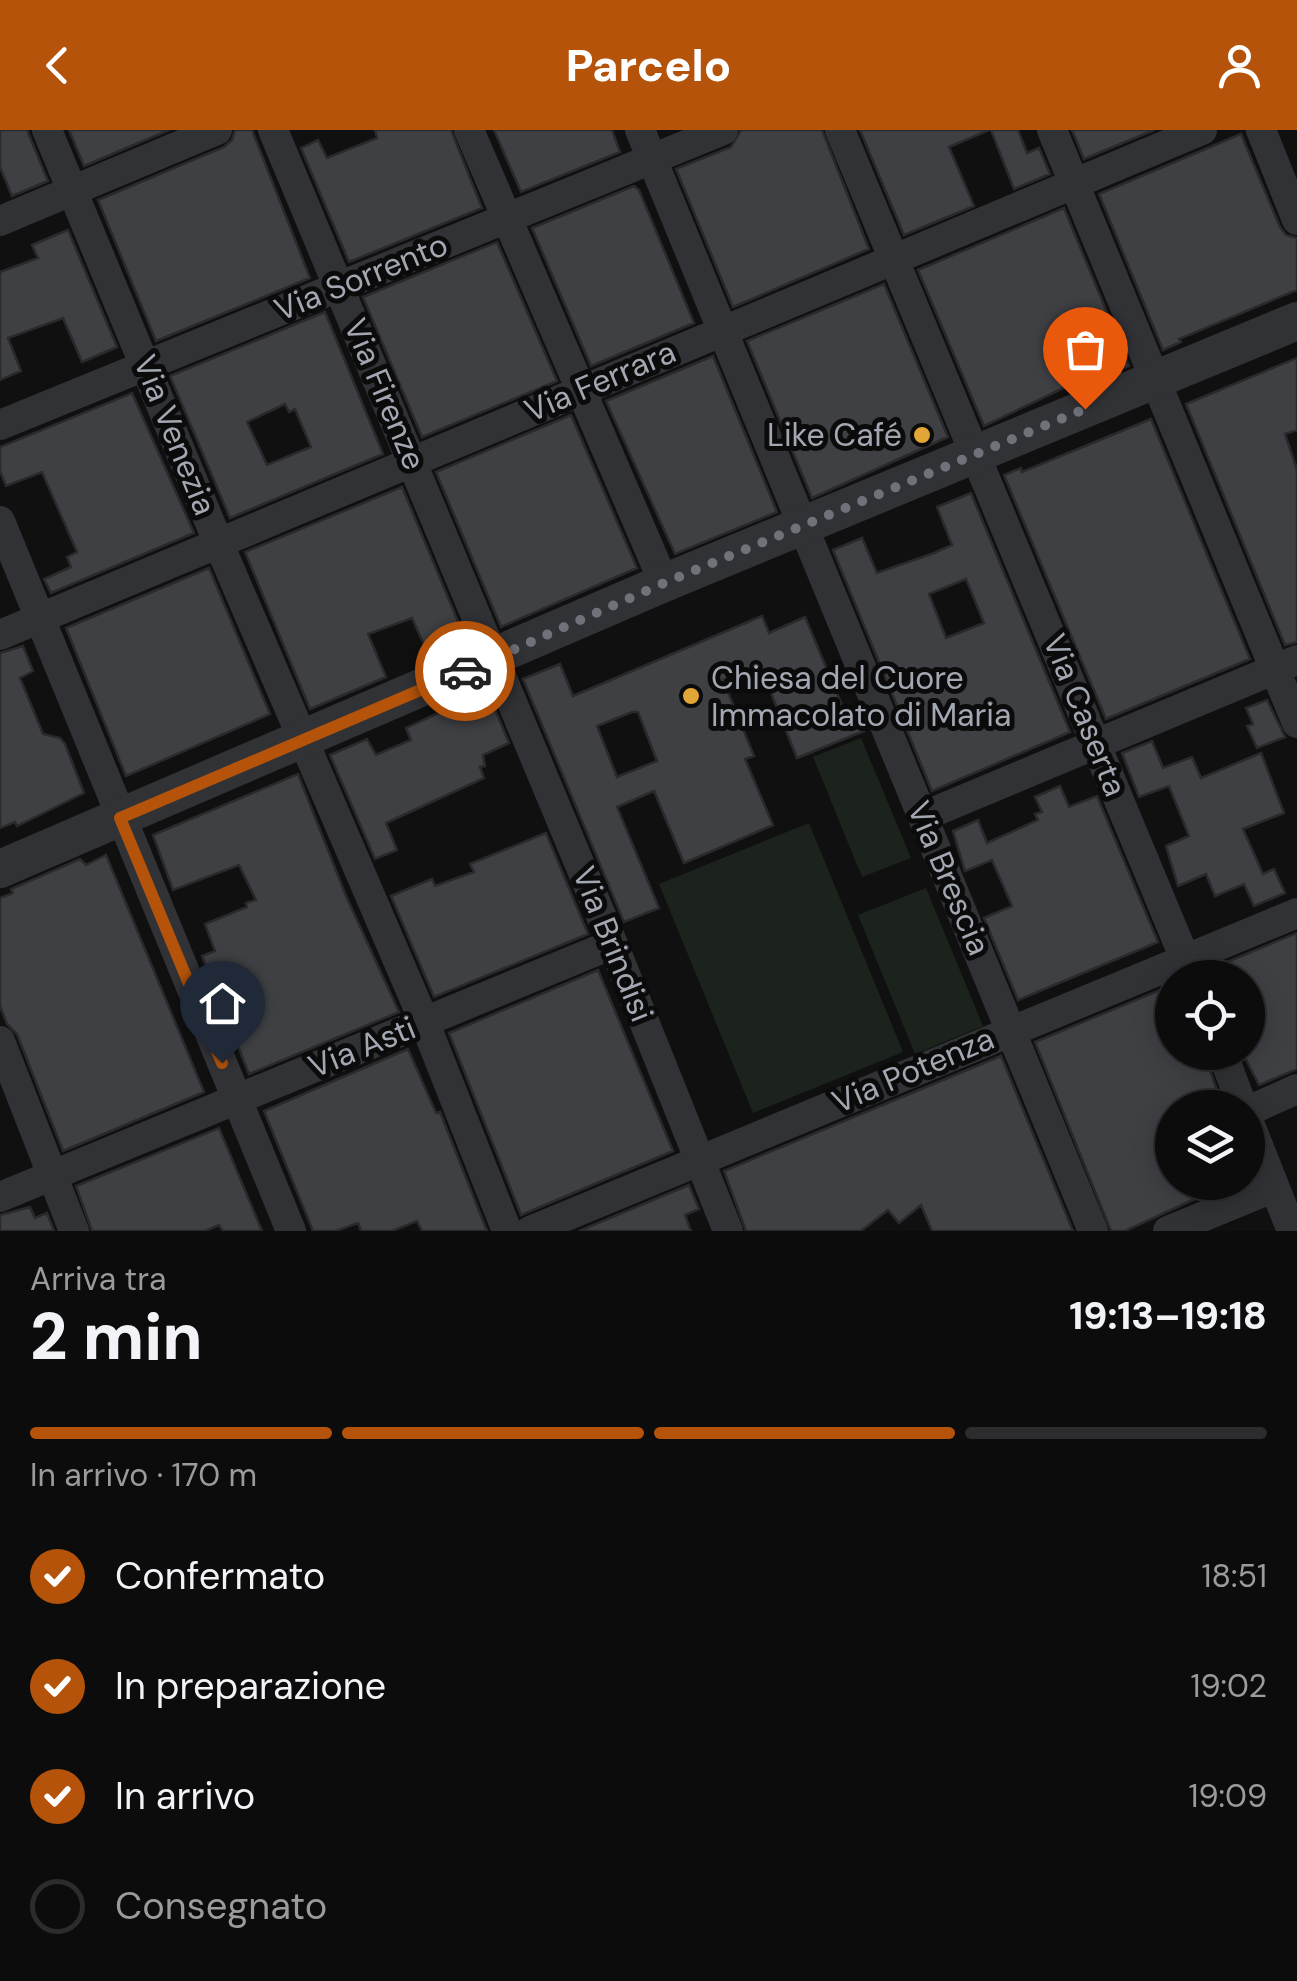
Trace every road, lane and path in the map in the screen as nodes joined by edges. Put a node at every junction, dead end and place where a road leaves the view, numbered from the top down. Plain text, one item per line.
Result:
1 (47, 130) edge
2 (217, 130) edge
3 (274, 130) edge
4 (468, 130) edge
5 (640, 130) edge
6 (723, 130) edge
7 (840, 130) edge
8 (1052, 130) edge
9 (1202, 130) edge
10 (1261, 130) edge
11 (652, 158) junction
12 (1074, 183) junction
13 (72, 190) junction
14 (508, 218) junction
15 (0, 220) edge
16 (1297, 220) edge
17 (894, 258) junction
18 (340, 286) junction
19 (1297, 321) edge
20 (722, 329) junction
21 (147, 365) junction
22 (1157, 379) junction
23 (582, 388) junction
24 (0, 425) edge
25 (977, 454) junction
26 (413, 460) junction
27 (0, 521) edge
28 (803, 526) junction
29 (218, 542) junction
30 (664, 583) junction
31 (40, 618) junction
32 (0, 635) edge
33 (493, 659) junction
34 (1286, 664) edge
35 (1297, 723) edge
36 (304, 740) junction
37 (1097, 744) junction
38 (924, 816) junction
39 (120, 818) junction
40 (0, 869) edge
41 (1297, 913) edge
42 (613, 944) junction
43 (1186, 960) edge
44 (1205, 960) edge
45 (1155, 980) edge
46 (424, 1021) junction
47 (1012, 1028) junction
48 (0, 1041) edge
49 (1297, 1089) edge
50 (236, 1098) junction
51 (1265, 1101) edge
52 (700, 1160) junction
53 (1265, 1166) edge
54 (52, 1174) junction
55 (1273, 1188) junction
56 (0, 1197) edge
57 (74, 1231) edge
58 (291, 1231) edge
59 (508, 1231) edge
60 (530, 1231) edge
61 (728, 1231) edge
62 (1093, 1231) edge
63 (1168, 1231) edge
64 (1292, 1231) edge

1 - 13 street, Via Venezia
2 - 13 street
3 - 18 street, Via Firenze
4 - 14 street
5 - 11 street, Via Brescia
6 - 11 street, Via Sorrento
7 - 17 street, Via Caserta
8 - 12 street
9 - 12 street, Via Ferrara
10 - 16 street
11 - 14 street, Via Sorrento
11 - 20 street, Via Brescia
12 - 17 street, Via Ferrara
12 - 22 street
13 - 15 street
13 - 21 street, Via Venezia
14 - 18 street, Via Sorrento
14 - 23 street
17 - 20 street, Via Ferrara
17 - 25 street, Via Caserta
18 - 21 street, Via Sorrento
18 - 26 street, Via Firenze
19 - 22 street
20 - 23 street, Via Ferrara
20 - 28 street, Via Brescia
21 - 24 street, Via Sorrento
21 - 29 street, Via Venezia
22 - 25 street
22 - 34 street
23 - 26 street, Via Ferrara
23 - 30 street
25 - 28 street
25 - 37 street, Via Caserta
26 - 29 street, Via Ferrara
26 - 33 street, Via Firenze
27 - 31 street
28 - 30 street
28 - 38 street, Via Brescia
29 - 31 street, Via Ferrara
29 - 36 street, Via Venezia
30 - 33 street
31 - 32 street, Via Ferrara
31 - 39 street
33 - 36 street
33 - 42 street, Via Brindisi
34 - 35 street
34 - 37 street
36 - 39 street
36 - 46 street, Via Venezia
37 - 38 street
37 - 43 street, Via Caserta
38 - 47 street, Via Brescia
39 - 40 street
39 - 50 street
41 - 44 street, Via Potenza
42 - 46 street, Via Asti
42 - 52 street, Via Brindisi
45 - 47 street, Via Potenza
46 - 50 street, Via Asti
46 - 59 street, Via Venezia
47 - 52 street, Via Potenza
47 - 62 street, Via Brescia
48 - 54 street
49 - 51 street
50 - 54 street, Via Asti
50 - 58 street
52 - 60 street, Via Potenza
52 - 61 street, Via Brindisi
53 - 55 street
54 - 56 street, Via Asti
54 - 57 street
55 - 63 street
55 - 64 street

